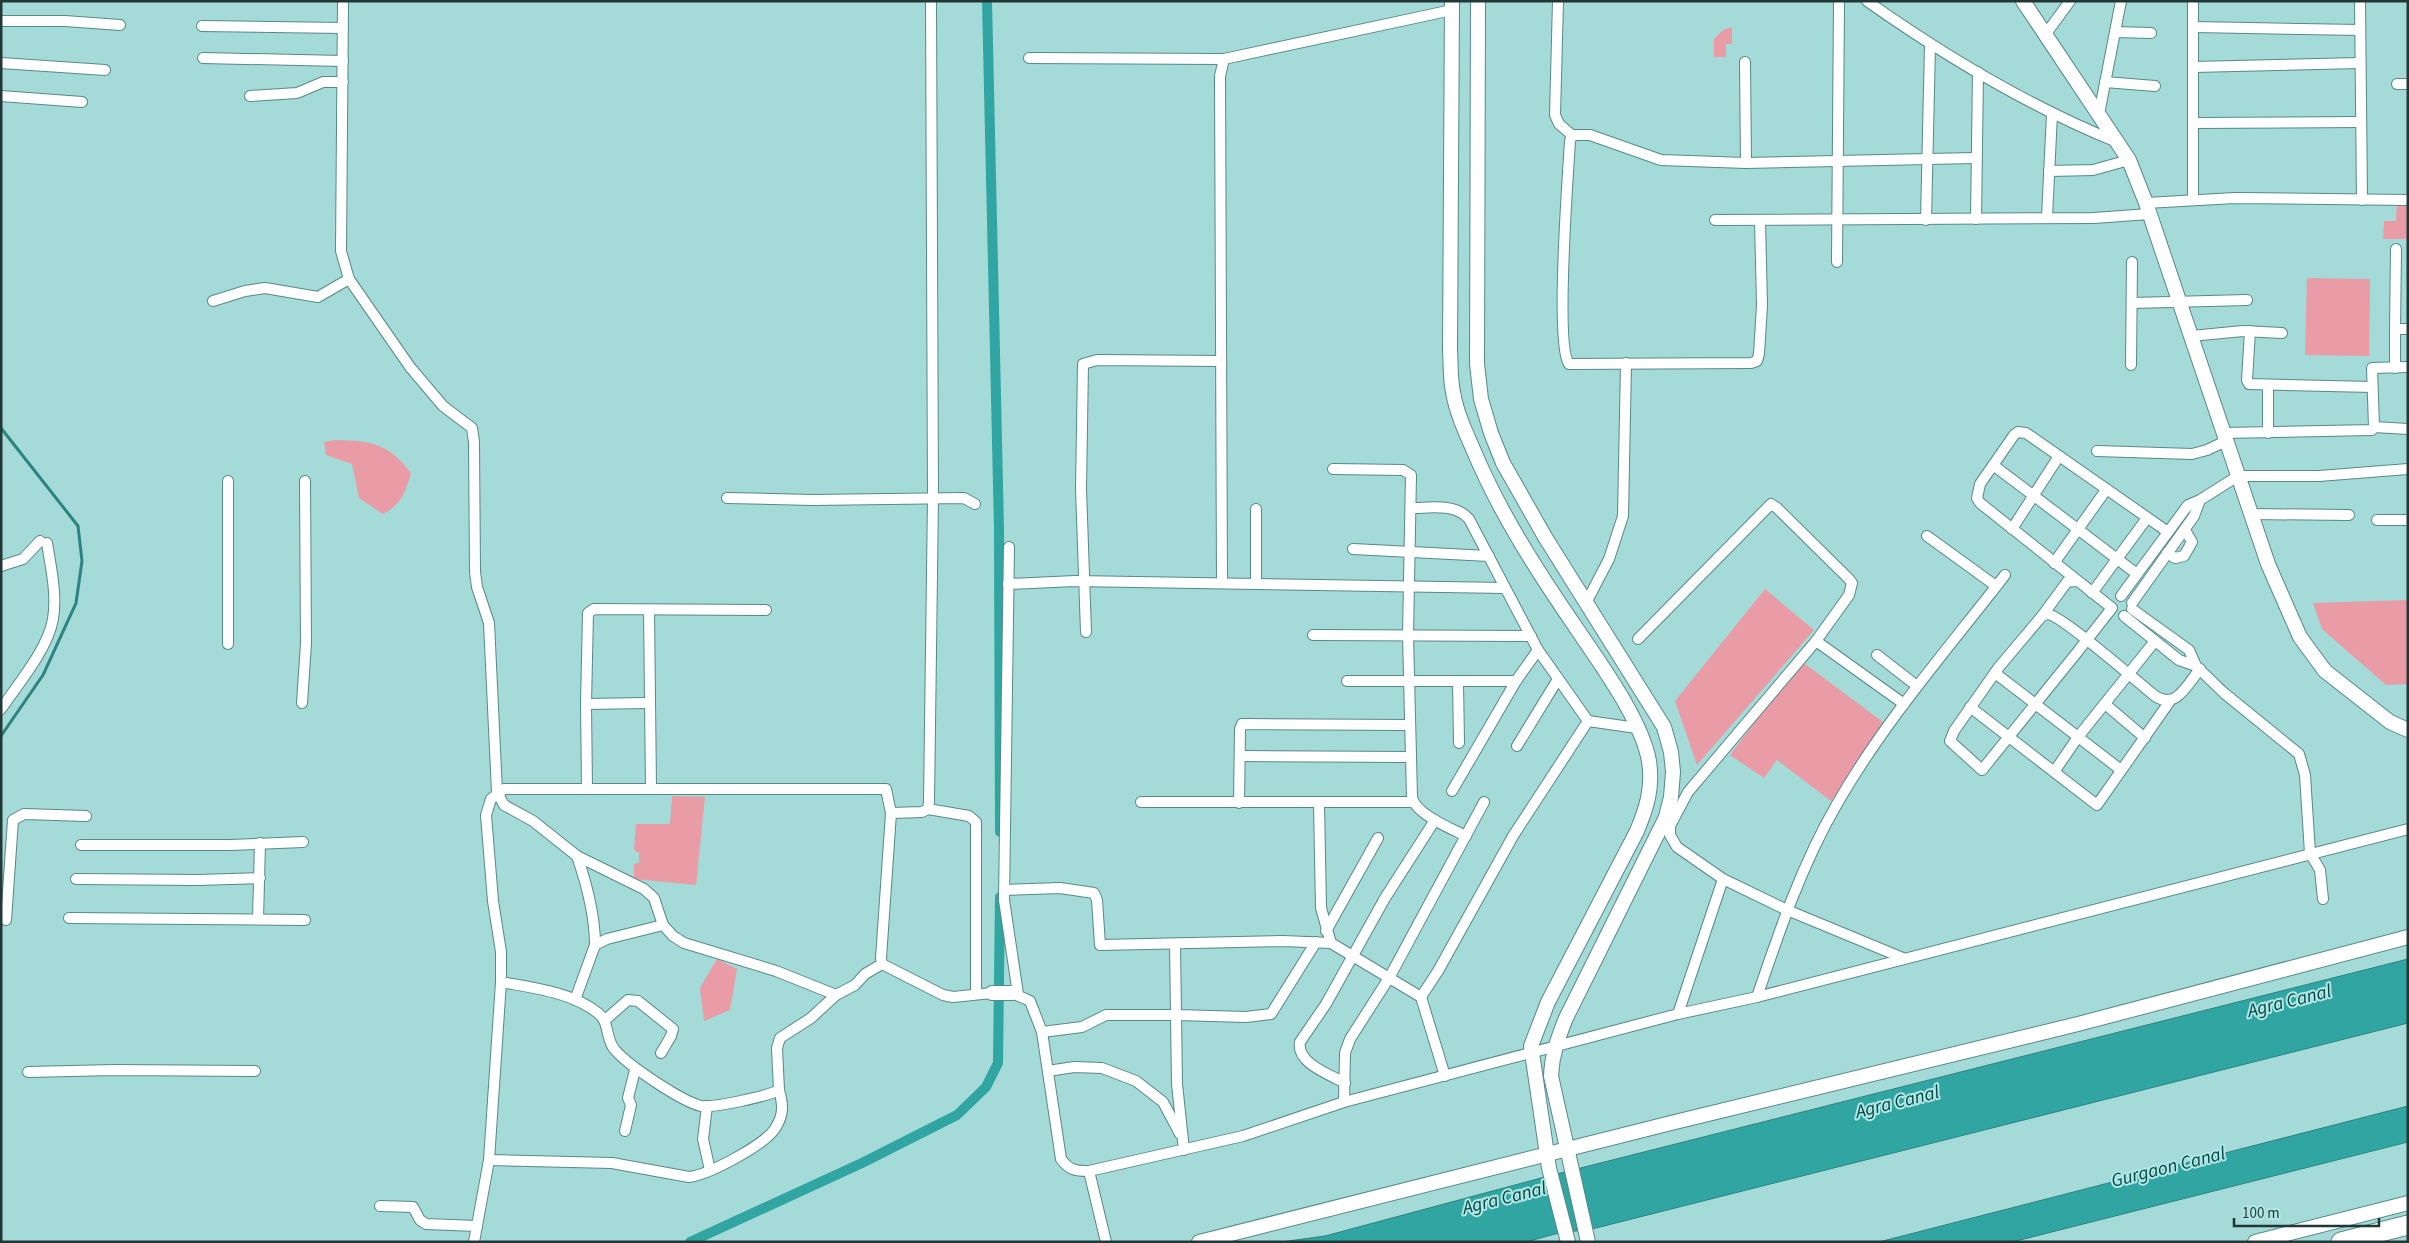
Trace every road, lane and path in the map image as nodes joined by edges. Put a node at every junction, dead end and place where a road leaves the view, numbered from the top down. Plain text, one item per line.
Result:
1 (343, 1) edge
2 (931, 1) edge
3 (1478, 1) edge
4 (1558, 1) edge
5 (1839, 1) edge
6 (1867, 1) edge
7 (2023, 1) edge
8 (2070, 1) edge
9 (2121, 1) edge
10 (2193, 1) edge
11 (2360, 1) edge
12 (1452, 5) edge
13 (1, 21) edge
14 (120, 25) dead end
15 (202, 26) dead end
16 (2193, 27) junction
17 (343, 28) junction
18 (2360, 30) junction
19 (2115, 32) junction
20 (2151, 33) dead end
21 (2045, 35) junction
22 (1930, 45) junction
23 (203, 58) dead end
24 (1029, 58) dead end
25 (1224, 60) junction
26 (342, 61) junction
27 (1745, 62) dead end
28 (1, 63) edge
29 (2359, 63) junction
30 (2193, 67) junction
31 (105, 70) dead end
32 (1978, 72) junction
33 (343, 82) junction
34 (2105, 82) junction
35 (2155, 86) dead end
36 (1, 96) edge
37 (250, 96) dead end
38 (82, 102) dead end
39 (2052, 114) junction
40 (2099, 114) junction
41 (2360, 122) junction
42 (2193, 123) junction
43 (1572, 135) junction
44 (2117, 142) junction
45 (1976, 158) junction
46 (1837, 160) junction
47 (1928, 160) junction
48 (2129, 160) junction
49 (1746, 163) junction
50 (2049, 171) junction
51 (2193, 199) junction
52 (2362, 200) junction
53 (2408, 200) edge
54 (2148, 208) junction
55 (2047, 217) junction
56 (1976, 219) junction
57 (1715, 220) dead end
58 (1926, 220) junction
59 (1760, 221) junction
60 (1836, 221) junction
61 (2396, 249) dead end
62 (1837, 262) dead end
63 (2132, 262) dead end
64 (349, 280) junction
65 (2247, 300) dead end
66 (213, 301) dead end
67 (2180, 302) junction
68 (2132, 303) junction
69 (2395, 329) junction
70 (2408, 329) edge
71 (2250, 331) junction
72 (2282, 332) dead end
73 (2191, 336) junction
74 (1221, 360) junction
75 (1626, 363) junction
76 (2131, 365) dead end
77 (2395, 368) junction
78 (2408, 368) edge
79 (2268, 385) junction
80 (2372, 387) junction
81 (2374, 427) junction
82 (2408, 429) edge
83 (2268, 433) junction
84 (2225, 437) junction
85 (2097, 452) dead end
86 (2059, 456) junction
87 (1993, 465) junction
88 (1333, 468) dead end
89 (2408, 469) edge
90 (2238, 476) junction
91 (228, 481) dead end
92 (306, 481) dead end
93 (2106, 490) junction
94 (2034, 496) junction
95 (932, 497) junction
96 (727, 498) dead end
97 (2200, 500) junction
98 (975, 504) dead end
99 (1411, 508) junction
100 (1256, 509) dead end
101 (2251, 514) junction
102 (2349, 515) dead end
103 (2147, 518) junction
104 (2176, 520) junction
105 (2377, 520) dead end
106 (2408, 520) edge
107 (2012, 529) junction
108 (2078, 529) junction
109 (2185, 529) junction
110 (2168, 532) junction
111 (1927, 536) dead end
112 (1009, 547) dead end
113 (1353, 548) dead end
114 (1410, 552) junction
115 (1489, 556) junction
116 (2117, 559) junction
117 (2054, 563) junction
118 (1, 566) edge
119 (2137, 574) junction
120 (2005, 575) dead end
121 (1084, 581) junction
122 (2076, 581) junction
123 (1008, 584) junction
124 (1222, 584) junction
125 (1256, 584) junction
126 (1996, 586) junction
127 (1409, 587) junction
128 (1505, 588) junction
129 (2092, 592) junction
130 (2121, 596) junction
131 (1586, 603) junction
132 (2112, 608) junction
133 (2129, 609) junction
134 (649, 610) junction
135 (766, 610) dead end
136 (2042, 616) junction
137 (1086, 632) dead end
138 (1313, 635) dead end
139 (1408, 635) junction
140 (1531, 636) junction
141 (1638, 639) dead end
142 (1816, 641) junction
143 (2087, 641) junction
144 (2156, 641) junction
145 (228, 644) dead end
146 (1538, 650) junction
147 (1877, 655) dead end
148 (2198, 668) junction
149 (1995, 673) junction
150 (2129, 674) junction
151 (1558, 678) junction
152 (1347, 681) dead end
153 (1409, 681) junction
154 (1458, 681) junction
155 (1516, 681) junction
156 (1917, 686) junction
157 (2170, 701) junction
158 (302, 703) dead end
159 (648, 703) junction
160 (586, 704) junction
161 (1904, 704) junction
162 (2036, 704) junction
163 (2104, 704) junction
164 (1970, 706) junction
165 (1, 709) edge
166 (1588, 721) junction
167 (1410, 725) junction
168 (1636, 728) junction
169 (2408, 730) edge
170 (2010, 737) junction
171 (2078, 737) junction
172 (2145, 738) junction
173 (1459, 743) dead end
174 (1517, 746) dead end
175 (1240, 756) junction
176 (1410, 757) junction
177 (2121, 770) junction
178 (2054, 772) junction
179 (587, 789) junction
180 (651, 789) junction
181 (1452, 791) dead end
182 (497, 792) junction
183 (1141, 802) dead end
184 (1413, 802) junction
185 (1484, 802) dead end
186 (1239, 803) junction
187 (1319, 804) junction
188 (928, 809) junction
189 (891, 813) junction
190 (86, 816) dead end
191 (1435, 820) junction
192 (2408, 829) edge
193 (1466, 836) junction
194 (1378, 838) dead end
195 (302, 842) dead end
196 (260, 844) junction
197 (81, 845) dead end
198 (2310, 853) junction
199 (577, 856) junction
200 (260, 878) junction
201 (76, 879) dead end
202 (1723, 879) junction
203 (1004, 890) junction
204 (2323, 899) dead end
205 (1787, 910) junction
206 (69, 918) dead end
207 (258, 919) junction
208 (6, 920) dead end
209 (306, 920) dead end
210 (663, 925) junction
211 (1326, 931) junction
212 (2408, 937) edge
213 (1316, 942) junction
214 (1331, 943) junction
215 (1176, 944) junction
216 (595, 945) junction
217 (1352, 957) junction
218 (1903, 958) junction
219 (882, 964) junction
220 (1389, 978) junction
221 (501, 982) junction
222 (992, 993) joint
223 (1015, 993) junction
224 (976, 994) junction
225 (836, 995) junction
226 (1757, 997) junction
227 (1421, 998) junction
228 (575, 1000) junction
229 (1678, 1014) junction
230 (1176, 1015) junction
231 (604, 1020) junction
232 (1042, 1032) junction
233 (1554, 1046) junction
234 (661, 1053) dead end
235 (1531, 1054) junction
236 (635, 1070) junction
237 (255, 1071) dead end
238 (1048, 1071) junction
239 (28, 1072) dead end
240 (1445, 1076) junction
241 (1345, 1083) junction
242 (779, 1090) junction
243 (1344, 1102) junction
244 (707, 1106) junction
245 (625, 1131) dead end
246 (1184, 1145) junction
247 (1566, 1149) junction
248 (489, 1160) junction
249 (1548, 1162) junction
250 (710, 1170) junction
251 (1089, 1171) junction
252 (2408, 1203) edge
253 (380, 1206) dead end
254 (2408, 1225) edge
255 (477, 1226) junction
256 (474, 1242) edge
257 (1106, 1242) edge
258 (1199, 1242) edge
259 (1568, 1242) edge
260 (1588, 1242) edge
261 (2255, 1242) edge
262 (2341, 1242) edge

1 - 17 street
2 - 95 street
3 - 131 street
4 - 43 street
5 - 46 street
6 - 22 street
7 - 21 street
8 - 21 street
9 - 19 street
10 - 16 street
11 - 18 street
12 - 25 street
12 - 168 street
13 - 14 street
15 - 17 street
16 - 18 street
16 - 30 street
17 - 26 street
18 - 29 street
19 - 20 street
19 - 34 street
21 - 40 street
22 - 32 street
22 - 47 street
23 - 26 street
24 - 25 street
25 - 74 street
26 - 33 street
27 - 49 street
28 - 31 street
29 - 30 street
29 - 41 street
30 - 42 street
32 - 39 street
32 - 45 street
33 - 37 street
33 - 64 street
34 - 35 street
34 - 40 street
36 - 38 street
39 - 44 street
39 - 50 street
40 - 44 street
41 - 42 street
41 - 52 street
42 - 51 street
43 - 49 street
43 - 75 street
44 - 48 street
45 - 47 street
45 - 56 street
46 - 47 street
46 - 49 street
46 - 60 street
47 - 58 street
48 - 50 street
48 - 54 street
50 - 55 street
51 - 52 street
51 - 54 street
52 - 53 street
54 - 55 street
54 - 67 street
55 - 56 street
56 - 58 street
57 - 59 street
58 - 60 street
59 - 60 street
59 - 75 street
60 - 62 street
61 - 69 street
63 - 68 street
64 - 66 street
64 - 182 street
65 - 67 street
67 - 68 street
67 - 73 street
68 - 76 street
69 - 70 street
69 - 77 street
71 - 72 street
71 - 73 street
71 - 79 street
73 - 84 street
74 - 121 street
74 - 124 street
75 - 131 street
77 - 78 street
77 - 80 street
79 - 80 street
79 - 83 street
80 - 81 street
81 - 82 street
81 - 83 street
83 - 84 street
84 - 85 street
84 - 90 street
86 - 87 street
86 - 93 street
86 - 94 street
87 - 94 street
87 - 107 street
88 - 99 street
89 - 90 street
90 - 97 street
90 - 101 street
91 - 145 street
92 - 158 street
93 - 103 street
93 - 108 street
94 - 107 street
94 - 108 street
95 - 96 street
95 - 98 street
95 - 188 street
97 - 104 street
97 - 109 street
99 - 114 street
99 - 115 street
100 - 125 street
101 - 102 street
101 - 169 street
103 - 110 street
103 - 116 street
104 - 109 street
104 - 110 street
105 - 106 street
107 - 117 street
108 - 116 street
108 - 117 street
109 - 133 street
110 - 119 street
111 - 126 street
112 - 123 street
113 - 114 street
114 - 115 street
114 - 127 street
115 - 128 street
116 - 119 street
116 - 129 street
117 - 122 street
118 - 165 street
119 - 130 street
120 - 126 street
121 - 123 street
121 - 124 street
121 - 137 street
122 - 129 street
122 - 136 street
123 - 203 street
124 - 125 street
125 - 127 street
126 - 156 street
127 - 128 street
127 - 139 street
128 - 140 street
129 - 132 street
130 - 132 street
130 - 133 street
131 - 233 street
132 - 133 street
132 - 143 street
133 - 144 street
133 - 148 street
134 - 135 street
134 - 159 street
134 - 160 street
136 - 143 street
136 - 149 street
138 - 139 street
139 - 140 street
139 - 153 street
140 - 146 street
141 - 142 street
142 - 161 street
142 - 202 street
143 - 150 street
143 - 162 street
144 - 148 street
144 - 150 street
146 - 151 street
146 - 155 street
147 - 156 street
148 - 157 street
148 - 198 street
149 - 162 street
149 - 164 street
150 - 157 street
150 - 163 street
151 - 166 street
151 - 174 street
152 - 153 street
153 - 154 street
153 - 167 street
154 - 155 street
154 - 173 street
155 - 181 street
156 - 161 street
157 - 172 street
159 - 160 street
159 - 180 street
160 - 179 street
161 - 205 street
162 - 170 street
162 - 171 street
163 - 171 street
163 - 172 street
164 - 170 street
164 - 170 street
166 - 168 street
166 - 227 street
167 - 175 street
167 - 176 street
168 - 235 street
170 - 178 street
171 - 177 street
171 - 178 street
172 - 177 street
175 - 176 street
175 - 186 street
176 - 184 street
177 - 178 street
179 - 180 street
179 - 182 street
180 - 189 street
182 - 199 street
182 - 221 street
183 - 186 street
184 - 187 street
184 - 191 street
185 - 193 street
186 - 187 street
187 - 211 street
188 - 189 street
188 - 224 street
189 - 219 street
190 - 208 street
191 - 193 street
191 - 217 street
192 - 198 street
193 - 220 street
194 - 211 street
195 - 196 street
196 - 197 street
196 - 200 street
198 - 204 street
198 - 218 street
199 - 210 street
199 - 216 street
200 - 201 street
200 - 207 street
202 - 205 street
202 - 229 street
203 - 215 street
203 - 223 street
205 - 218 street
205 - 226 street
206 - 207 street
207 - 209 street
210 - 216 street
210 - 225 street
211 - 214 street
212 - 247 street
213 - 214 street
213 - 215 street
213 - 230 street
214 - 217 street
215 - 230 street
216 - 228 street
217 - 220 street
217 - 241 street
218 - 226 street
219 - 224 street
219 - 225 street
220 - 227 street
220 - 241 street
221 - 228 street
221 - 248 street
222 - 223 street
222 - 224 street
223 - 232 street
225 - 242 street
226 - 229 street
227 - 240 street
228 - 231 street
229 - 233 street
230 - 232 street
230 - 246 street
231 - 234 street
231 - 236 street
232 - 238 street
233 - 235 street
233 - 247 street
235 - 240 street
235 - 249 street
236 - 244 street
236 - 245 street
237 - 239 street
238 - 246 street
238 - 251 street
240 - 243 street
241 - 243 street
242 - 244 street
242 - 250 street
243 - 246 street
244 - 250 street
246 - 251 street
247 - 249 street
247 - 260 street
248 - 250 street
248 - 255 street
249 - 258 street
249 - 259 street
251 - 257 street
252 - 261 street
253 - 255 street
254 - 262 highway
255 - 256 street

